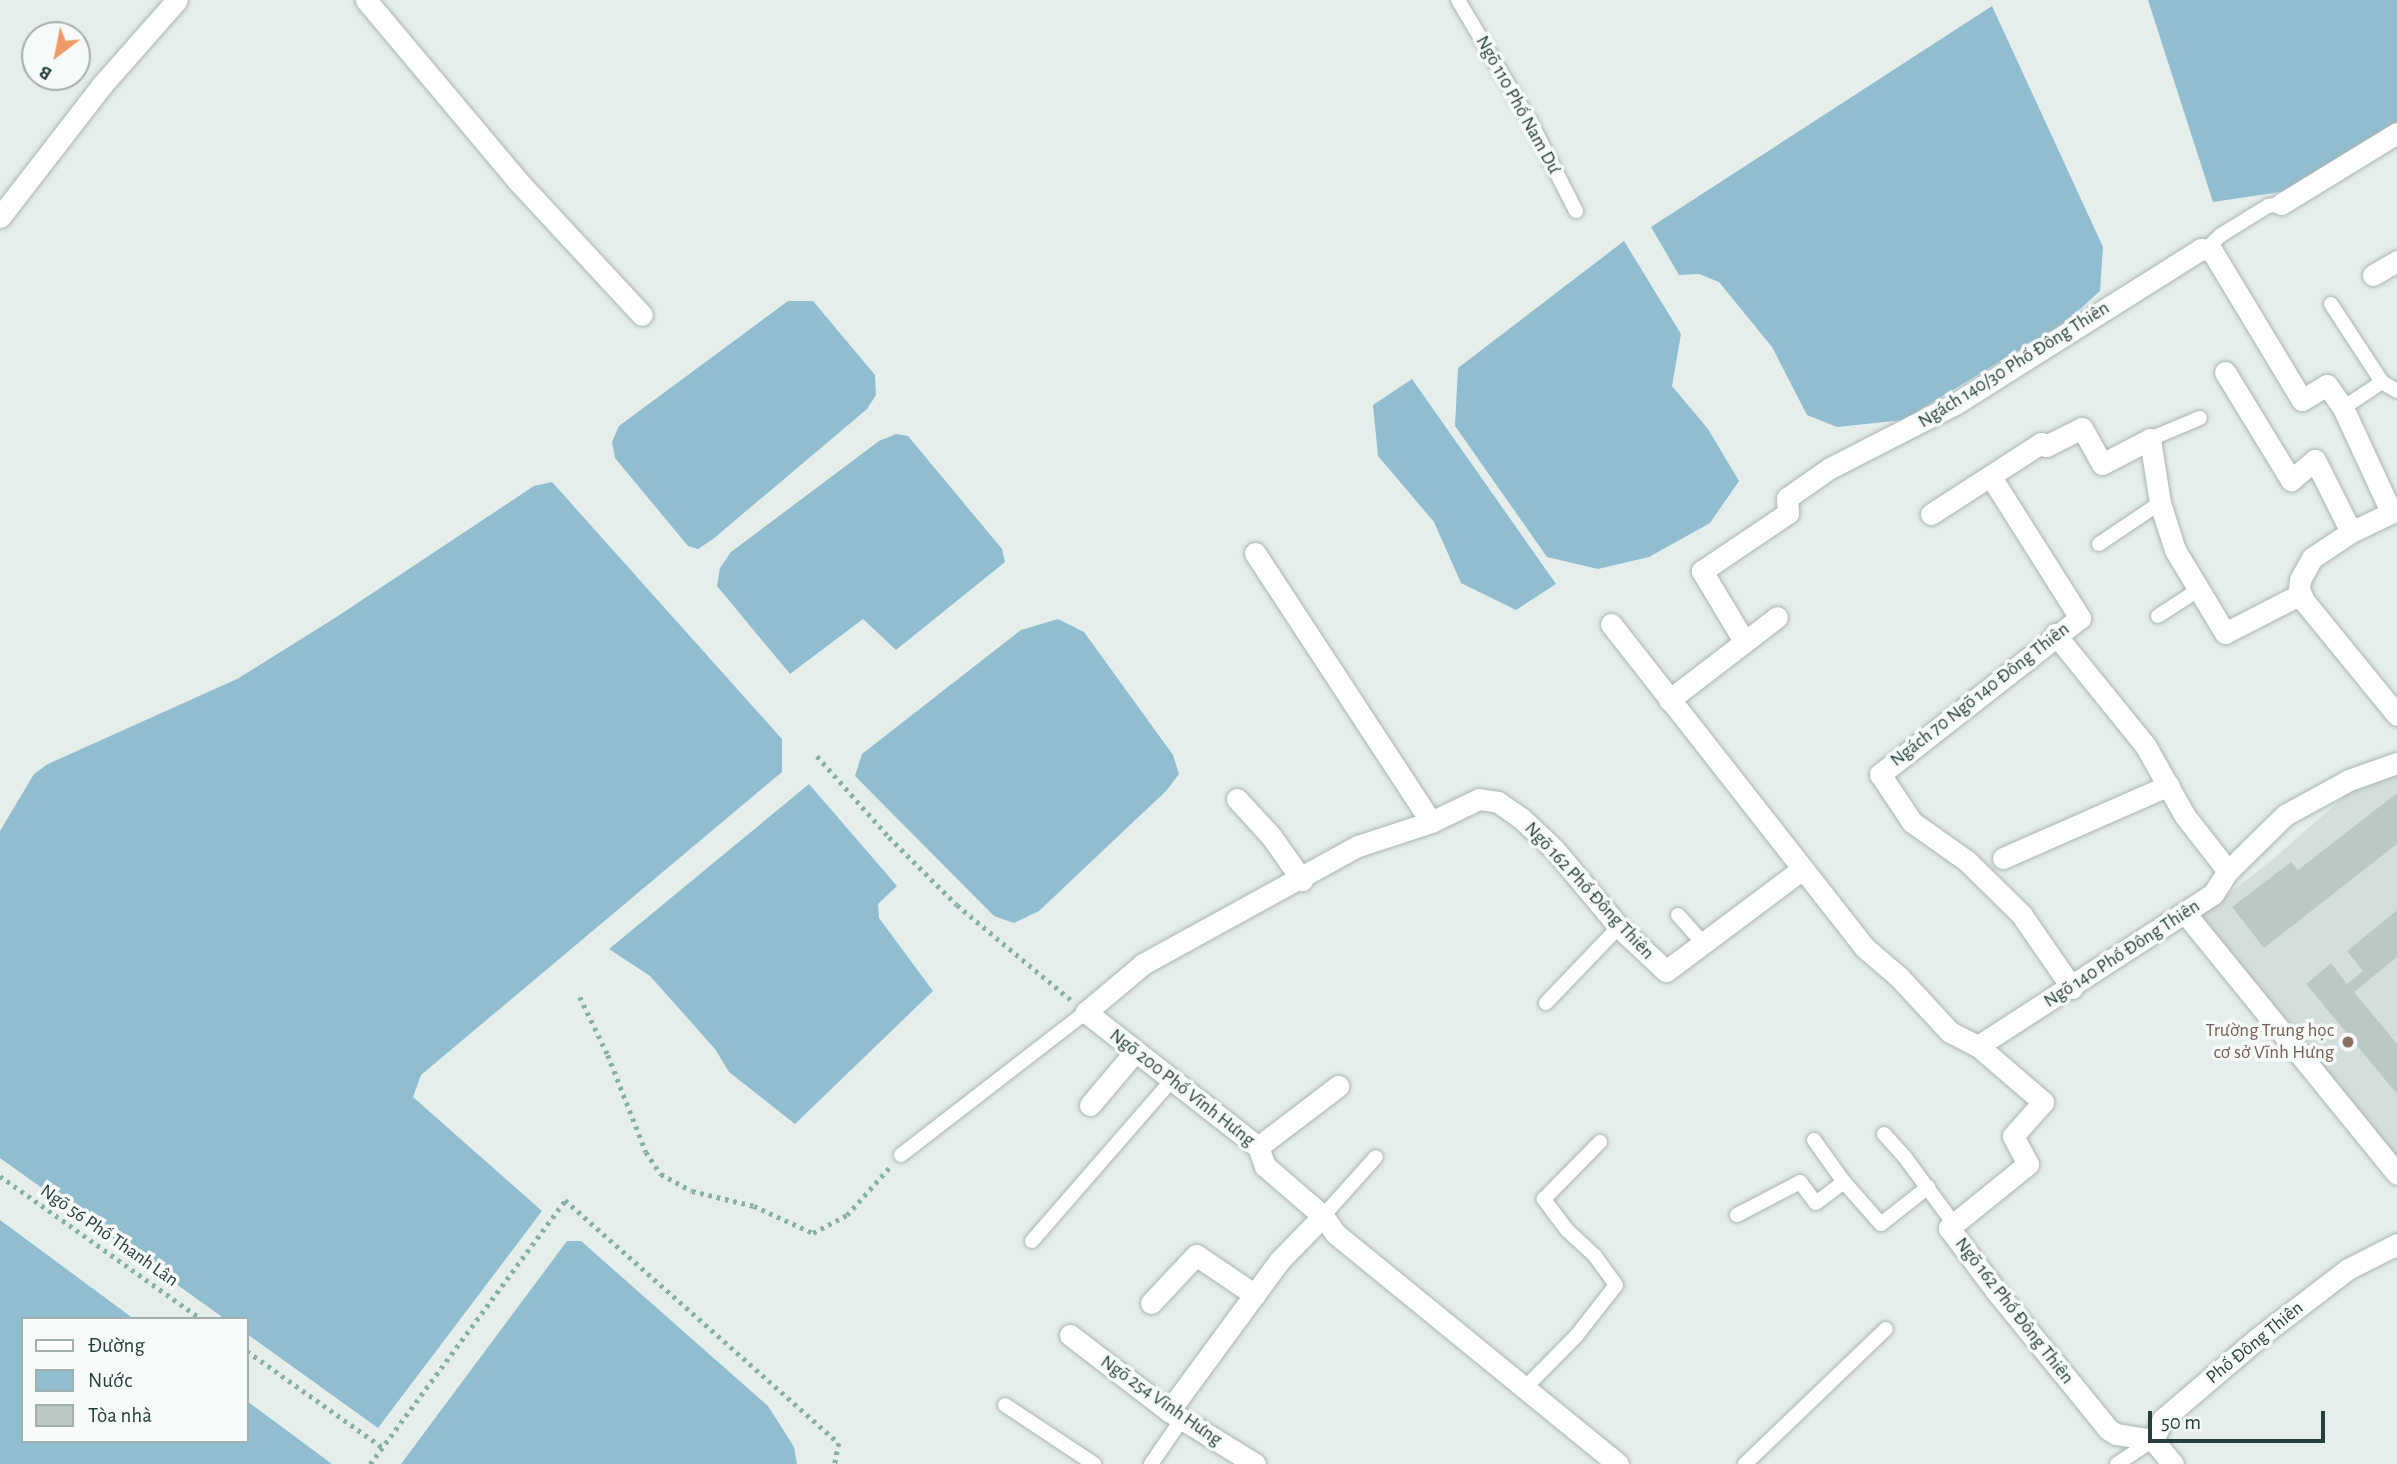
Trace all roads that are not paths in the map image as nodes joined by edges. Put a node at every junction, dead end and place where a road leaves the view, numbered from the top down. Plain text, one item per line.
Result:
1 (177, 0) edge
2 (366, 0) edge
3 (1458, 0) edge
4 (2397, 133) edge
5 (2281, 204) joint
6 (1576, 211) dead end
7 (0, 217) edge
8 (2207, 248) junction
9 (2397, 261) edge
10 (2372, 275) dead end
11 (2331, 304) dead end
12 (642, 315) dead end
13 (2225, 372) dead end
14 (2382, 382) junction
15 (2397, 391) edge
16 (2343, 408) junction
17 (2200, 418) dead end
18 (2150, 439) junction
19 (1991, 477) junction
20 (2160, 503) junction
21 (2394, 511) edge
22 (1931, 514) dead end
23 (2351, 532) junction
24 (2099, 544) dead end
25 (1255, 554) dead end
26 (2198, 590) junction
27 (2301, 594) junction
28 (2158, 616) dead end
29 (1777, 617) dead end
30 (1611, 624) dead end
31 (2055, 635) junction
32 (1744, 641) junction
33 (1669, 700) junction
34 (2397, 715) edge
35 (2397, 764) edge
36 (2169, 785) junction
37 (1237, 799) dead end
38 (1431, 822) junction
39 (2004, 858) dead end
40 (1801, 870) junction
41 (2228, 871) junction
42 (1303, 880) junction
43 (2185, 913) junction
44 (1678, 915) dead end
45 (1619, 927) junction
46 (1704, 945) junction
47 (2072, 988) junction
48 (1546, 1003) dead end
49 (1086, 1012) junction
50 (1978, 1046) junction
51 (1134, 1053) junction
52 (1171, 1082) junction
53 (1338, 1086) dead end
54 (1090, 1105) dead end
55 (1884, 1134) dead end
56 (1814, 1140) dead end
57 (1601, 1142) dead end
58 (1258, 1147) junction
59 (901, 1155) road end
60 (1376, 1157) dead end
61 (2397, 1174) edge
62 (1844, 1182) junction
63 (1928, 1187) junction
64 (1737, 1215) dead end
65 (1323, 1216) junction
66 (1954, 1224) junction
67 (1032, 1241) dead end
68 (2397, 1244) edge
69 (1255, 1295) junction
70 (1151, 1303) dead end
71 (1886, 1329) dead end
72 (1070, 1335) dead end
73 (1525, 1388) junction
74 (1004, 1405) dead end
75 (1176, 1415) junction
76 (2153, 1440) junction
77 (1094, 1464) edge
78 (1151, 1464) edge
79 (1255, 1464) edge
80 (1618, 1464) edge
81 (1745, 1464) edge
82 (2117, 1464) edge
83 (2173, 1464) edge

1 - 7 street
2 - 12 street
3 - 6 lane, Ngõ 110 Phố Nam Dư
4 - 5 street
5 - 8 lane
8 - 16 street
8 - 32 street, Ngách 140/30 Phố Đông Thiên
9 - 10 street
11 - 14 lane
13 - 23 street
14 - 15 lane
14 - 16 lane
16 - 21 street
17 - 18 lane
18 - 19 street
18 - 20 street
19 - 22 street
19 - 31 street, Ngách 70 Ngõ 140 Đông Thiên
20 - 24 lane
20 - 26 street
21 - 23 street
23 - 27 street
25 - 38 street
26 - 27 street
26 - 28 lane
27 - 34 street
29 - 32 street
30 - 33 street
31 - 36 street
31 - 47 street, Ngách 70 Ngõ 140 Đông Thiên
32 - 33 street
33 - 40 street
35 - 41 street, Ngõ 140 Phố Đông Thiên
36 - 39 street
36 - 41 street
37 - 42 street
38 - 42 street, Ngõ 162 Phố Đông Thiên
38 - 45 street, Ngõ 162 Phố Đông Thiên
40 - 46 street, Ngõ 162 Phố Đông Thiên
40 - 50 street, Ngõ 162 Phố Đông Thiên
41 - 43 street, Ngõ 140 Phố Đông Thiên
42 - 49 street, Ngõ 162 Phố Đông Thiên
43 - 47 street, Ngõ 140 Phố Đông Thiên
43 - 61 street
44 - 46 lane
45 - 46 street, Ngõ 162 Phố Đông Thiên
45 - 48 lane
47 - 50 street, Ngõ 140 Phố Đông Thiên
49 - 51 street, Ngõ 200 Phố Vĩnh Hưng
49 - 59 lane
50 - 66 street, Ngõ 162 Phố Đông Thiên
51 - 52 street, Ngõ 200 Phố Vĩnh Hưng
51 - 54 street
52 - 58 street, Ngõ 200 Phố Vĩnh Hưng
52 - 67 lane
53 - 58 street
55 - 63 lane
56 - 62 lane
57 - 73 lane
58 - 65 street, Ngõ 200 Phố Vĩnh Hưng
60 - 65 lane
62 - 63 lane
62 - 64 lane
63 - 66 lane
65 - 69 street
65 - 73 street, Ngõ 200 Phố Vĩnh Hưng
66 - 76 street, Ngõ 162 Phố Đông Thiên
68 - 76 street, Phố Đông Thiên
69 - 70 street
69 - 75 street
71 - 81 lane
72 - 75 street, Ngõ 254 Vĩnh Hưng
73 - 80 street, Ngõ 200 Phố Vĩnh Hưng
74 - 77 lane
75 - 78 lane
75 - 79 street, Ngõ 254 Vĩnh Hưng
76 - 82 lane
76 - 83 street

